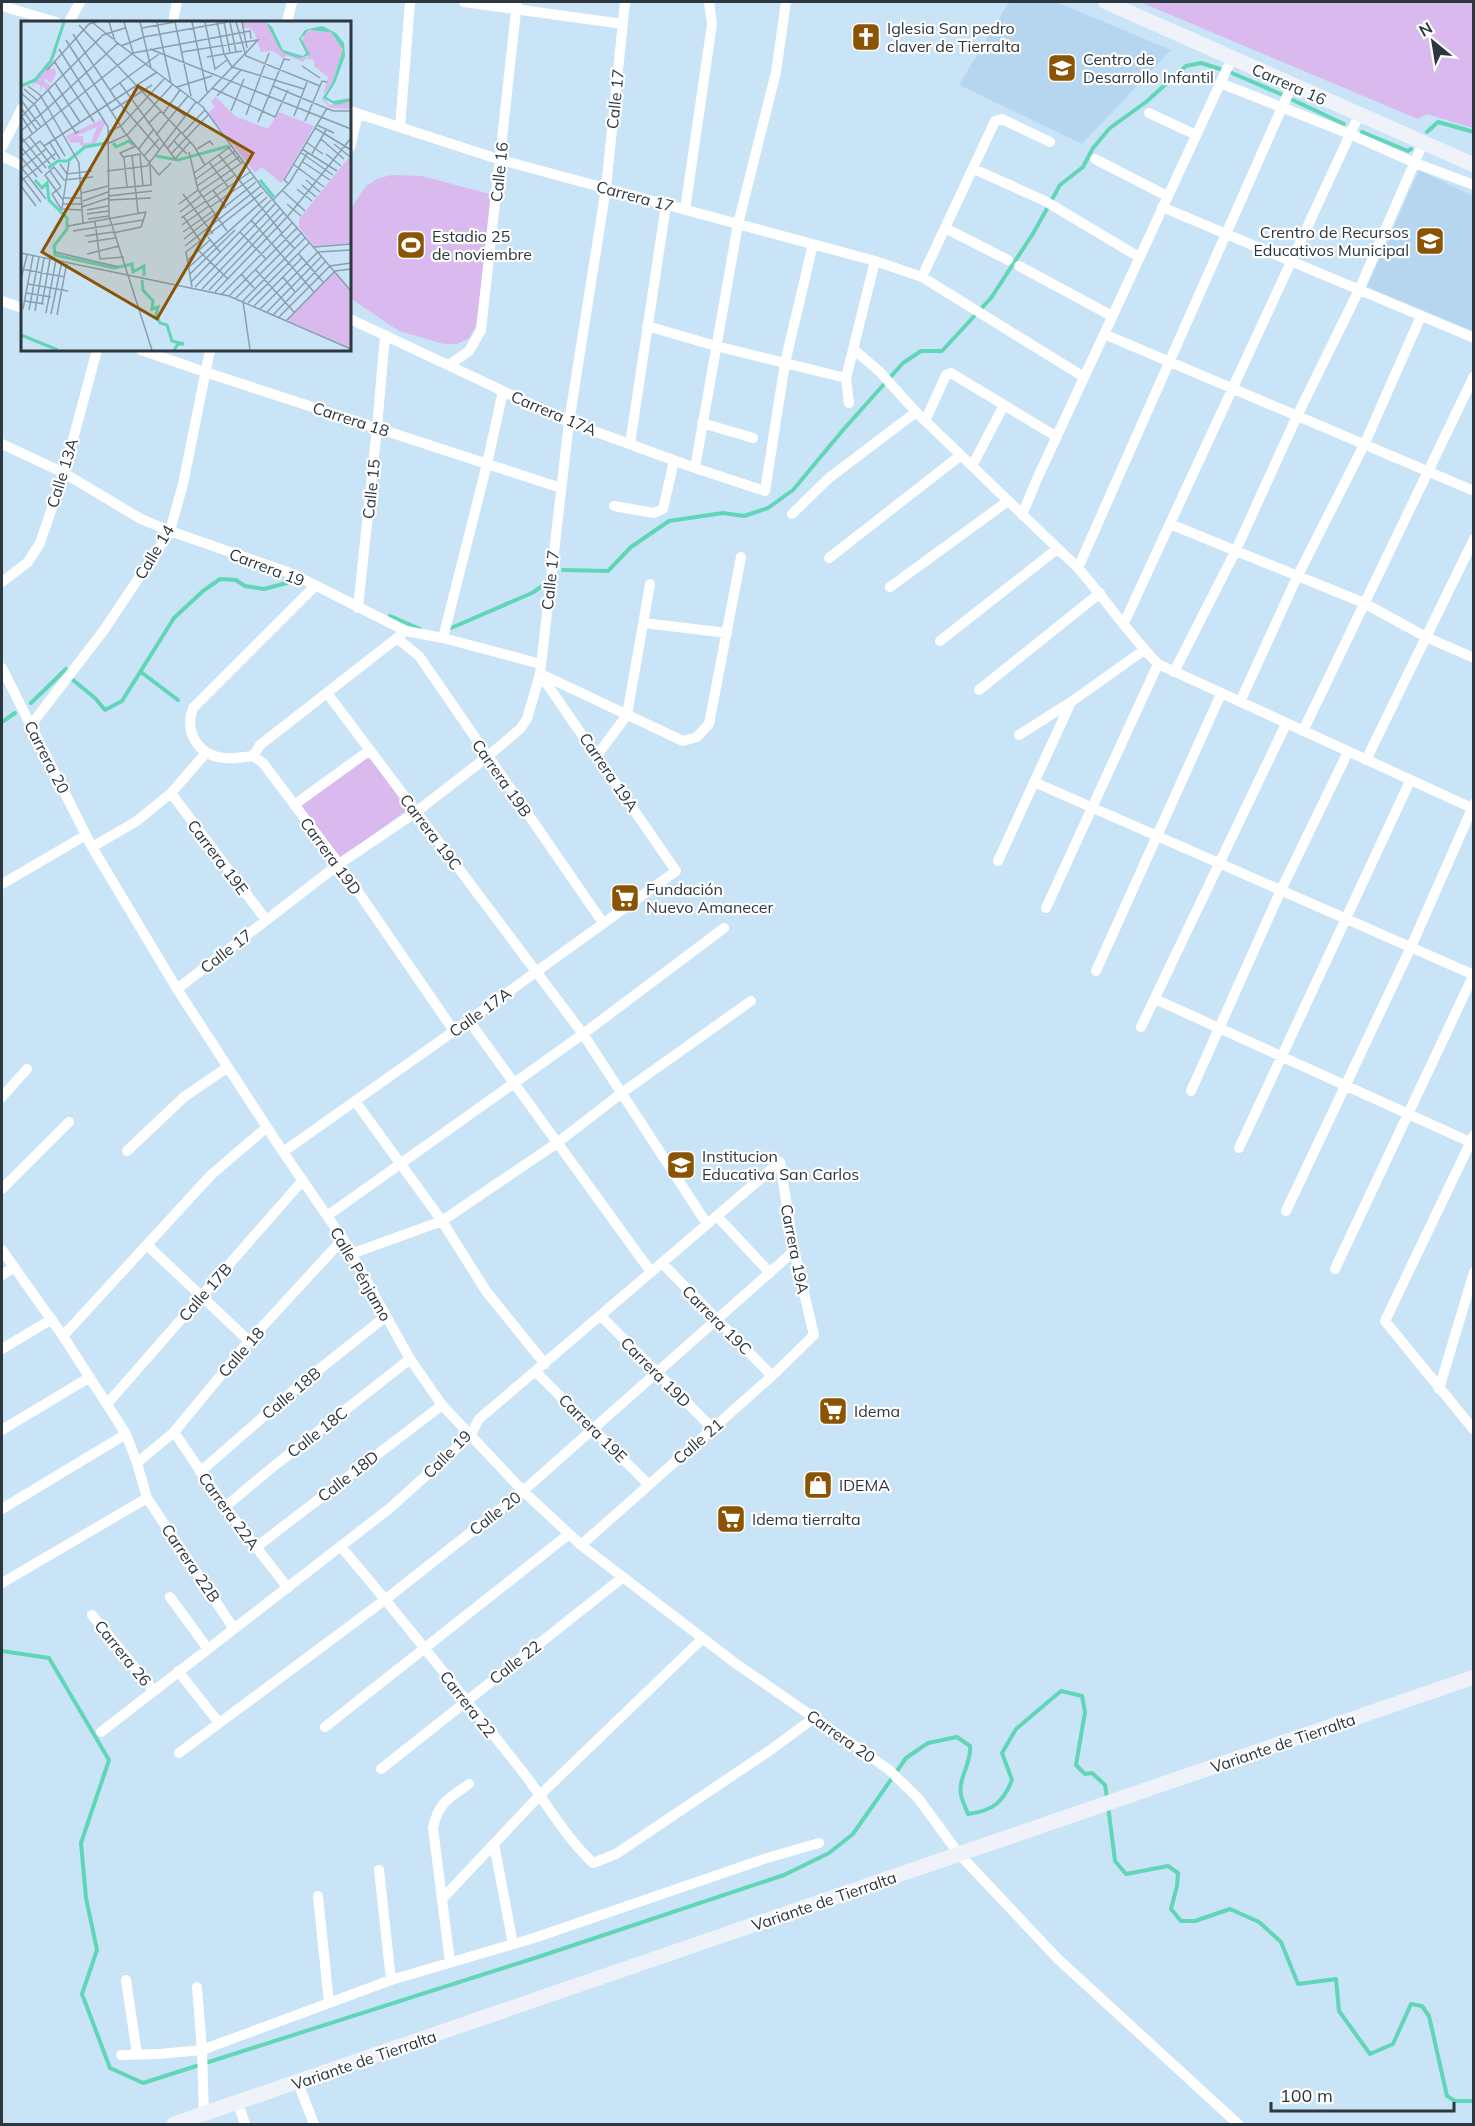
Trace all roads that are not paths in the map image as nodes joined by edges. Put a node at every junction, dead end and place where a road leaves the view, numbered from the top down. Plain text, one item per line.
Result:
1 (80, 2) edge
2 (177, 2) edge
3 (292, 2) edge
4 (410, 2) edge
5 (464, 2) edge
6 (625, 2) edge
7 (709, 2) edge
8 (786, 2) edge
9 (1106, 2) edge
10 (516, 5) edge
11 (2, 6) edge
12 (53, 21) edge
13 (70, 21) edge
14 (173, 21) edge
15 (287, 21) edge
16 (623, 24) junction
17 (1232, 58) junction
18 (1220, 83) junction
19 (1292, 85) junction
20 (1282, 109) junction
21 (21, 110) edge
22 (354, 113) edge
23 (1149, 113) dead end
24 (1359, 115) junction
25 (400, 127) junction
26 (1350, 134) junction
27 (1196, 135) junction
28 (351, 138) edge
29 (1050, 142) dead end
30 (1423, 142) junction
31 (2, 147) edge
32 (2, 156) edge
33 (1095, 159) dead end
34 (501, 160) junction
35 (1415, 163) junction
36 (1473, 165) edge
37 (21, 166) edge
38 (974, 169) junction
39 (1473, 185) edge
40 (606, 188) junction
41 (1167, 196) junction
42 (666, 205) junction
43 (1162, 207) junction
44 (685, 210) junction
45 (738, 224) junction
46 (945, 228) junction
47 (1226, 234) junction
48 (813, 244) junction
49 (1139, 257) junction
50 (1008, 260) dead end
51 (875, 261) junction
52 (1291, 262) junction
53 (1019, 266) dead end
54 (922, 277) junction
55 (1359, 290) junction
56 (2, 301) edge
57 (21, 308) edge
58 (1112, 316) junction
59 (1421, 316) junction
60 (351, 319) edge
61 (647, 326) junction
62 (1104, 334) junction
63 (385, 335) junction
64 (1473, 338) edge
65 (716, 346) junction
66 (853, 349) junction
67 (97, 351) edge
68 (144, 351) edge
69 (210, 351) edge
70 (1170, 362) junction
71 (785, 363) junction
72 (448, 365) junction
73 (205, 372) junction
74 (1473, 376) edge
75 (1084, 377) junction
76 (846, 378) junction
77 (1232, 389) junction
78 (503, 391) junction
79 (849, 403) dead end
80 (1004, 405) junction
81 (916, 412) junction
82 (1297, 416) junction
83 (925, 421) junction
84 (569, 422) junction
85 (702, 423) junction
86 (377, 428) junction
87 (1057, 437) junction
88 (753, 438) dead end
89 (2, 444) edge
90 (630, 444) junction
91 (1364, 445) junction
92 (961, 455) junction
93 (674, 460) junction
94 (487, 464) junction
95 (972, 466) junction
96 (694, 468) junction
97 (64, 472) junction
98 (1428, 472) junction
99 (561, 488) junction
100 (1473, 491) edge
101 (1008, 501) junction
102 (614, 506) dead end
103 (792, 514) dead end
104 (1022, 515) junction
105 (1170, 524) junction
106 (170, 531) junction
107 (1473, 539) edge
108 (1057, 549) junction
109 (1236, 550) junction
110 (741, 557) dead end
111 (829, 558) dead end
112 (1077, 568) junction
113 (1297, 577) junction
114 (2, 582) edge
115 (650, 584) dead end
116 (315, 586) junction
117 (890, 587) dead end
118 (1100, 593) junction
119 (1364, 603) junction
120 (358, 608) junction
121 (644, 623) junction
122 (1124, 623) junction
123 (727, 633) junction
124 (402, 635) junction
125 (1426, 637) junction
126 (442, 638) junction
127 (940, 641) dead end
128 (1144, 650) junction
129 (1473, 658) edge
130 (1158, 664) junction
131 (2, 668) edge
132 (541, 669) junction
133 (1174, 672) junction
134 (6, 689) edge
135 (979, 690) dead end
136 (327, 693) junction
137 (1221, 694) junction
138 (1071, 702) junction
139 (1240, 702) junction
140 (627, 715) junction
141 (1286, 723) junction
142 (31, 725) junction
143 (1303, 731) junction
144 (1018, 735) dead end
145 (370, 750) junction
146 (1348, 752) junction
147 (206, 753) junction
148 (597, 754) junction
149 (253, 756) junction
150 (488, 757) junction
151 (1366, 760) junction
152 (1410, 781) junction
153 (1034, 782) junction
154 (171, 793) junction
155 (294, 805) junction
156 (1092, 807) junction
157 (1473, 807) edge
158 (416, 812) junction
159 (86, 835) junction
160 (1157, 835) junction
161 (92, 847) junction
162 (998, 861) dead end
163 (1220, 863) junction
164 (339, 864) junction
165 (676, 871) joint
166 (2, 884) edge
167 (1281, 890) junction
168 (1046, 908) dead end
169 (1346, 919) junction
170 (266, 920) junction
171 (603, 923) junction
172 (724, 928) dead end
173 (1411, 947) junction
174 (536, 971) junction
175 (1096, 971) dead end
176 (1473, 974) edge
177 (177, 989) junction
178 (1155, 999) junction
179 (751, 1001) dead end
180 (469, 1021) junction
181 (1141, 1028) dead end
182 (1219, 1028) junction
183 (454, 1031) junction
184 (583, 1034) junction
185 (1282, 1057) junction
186 (228, 1067) junction
187 (27, 1070) dead end
188 (514, 1083) junction
189 (1346, 1086) junction
190 (1191, 1091) dead end
191 (622, 1092) junction
192 (2, 1096) edge
193 (355, 1101) junction
194 (1407, 1113) junction
195 (69, 1122) dead end
196 (267, 1127) junction
197 (1472, 1138) edge
198 (557, 1143) junction
199 (1239, 1148) dead end
200 (127, 1151) dead end
201 (283, 1152) junction
202 (780, 1162) joint
203 (401, 1163) junction
204 (303, 1180) junction
205 (2, 1189) edge
206 (1286, 1211) dead end
207 (327, 1216) junction
208 (717, 1216) junction
209 (442, 1221) junction
210 (707, 1224) junction
211 (343, 1239) junction
212 (147, 1245) junction
213 (2, 1250) edge
214 (794, 1251) junction
215 (351, 1254) junction
216 (662, 1263) junction
217 (14, 1267) junction
218 (1335, 1269) dead end
219 (651, 1272) junction
220 (1473, 1272) edge
221 (770, 1273) junction
222 (2, 1275) edge
223 (202, 1296) junction
224 (600, 1316) junction
225 (385, 1317) junction
226 (52, 1319) junction
227 (717, 1320) junction
228 (814, 1335) joint
229 (63, 1336) junction
230 (249, 1341) junction
231 (2, 1349) edge
232 (410, 1359) junction
233 (541, 1368) junction
234 (657, 1373) junction
235 (772, 1376) junction
236 (90, 1377) junction
237 (1439, 1389) junction
238 (107, 1404) junction
239 (442, 1405) junction
240 (593, 1429) junction
241 (712, 1429) junction
242 (2, 1430) edge
243 (1473, 1430) edge
244 (174, 1432) junction
245 (126, 1434) junction
246 (471, 1436) junction
247 (137, 1463) junction
248 (200, 1472) junction
249 (649, 1485) junction
250 (523, 1491) junction
251 (147, 1497) junction
252 (225, 1507) junction
253 (2, 1509) edge
254 (569, 1534) junction
255 (581, 1545) junction
256 (341, 1547) junction
257 (255, 1548) junction
258 (622, 1578) junction
259 (2, 1583) edge
260 (288, 1588) junction
261 (170, 1597) dead end
262 (386, 1599) junction
263 (92, 1615) dead end
264 (234, 1629) junction
265 (702, 1639) junction
266 (424, 1648) junction
267 (208, 1649) junction
268 (178, 1671) junction
269 (1473, 1677) edge
270 (153, 1690) junction
271 (466, 1701) junction
272 (814, 1718) junction
273 (219, 1723) junction
274 (325, 1727) dead end
275 (101, 1732) dead end
276 (179, 1753) dead end
277 (381, 1769) dead end
278 (469, 1784) dead end
279 (540, 1795) junction
280 (819, 1843) dead end
281 (494, 1844) junction
282 (959, 1854) junction
283 (379, 1870) dead end
284 (318, 1896) dead end
285 (443, 1898) junction
286 (513, 1944) junction
287 (450, 1962) junction
288 (126, 1980) dead end
289 (391, 1980) junction
290 (197, 1987) dead end
291 (329, 2003) junction
292 (202, 2050) junction
293 (137, 2054) junction
294 (121, 2055) dead end
295 (298, 2083) junction
296 (238, 2103) junction
297 (204, 2114) junction
298 (176, 2124) edge
299 (245, 2124) edge
300 (314, 2124) edge
301 (1238, 2124) edge

1 - 13 street
2 - 14 street
3 - 15 street
4 - 25 street
5 - 10 street
6 - 16 street, Calle 17
7 - 44 street
8 - 45 street
9 - 17 main road, Carrera 16
10 - 16 street
10 - 34 street, Calle 16
11 - 12 street
16 - 40 street, Calle 17
17 - 18 street
17 - 19 main road, Carrera 16
18 - 20 street
18 - 27 street
19 - 20 street
19 - 24 main road, Carrera 16
20 - 26 street
20 - 47 street
21 - 31 street
22 - 25 street, Carrera 17
22 - 28 street
23 - 27 street
24 - 26 street
24 - 30 main road, Carrera 16
25 - 34 street, Carrera 17
26 - 35 street
26 - 52 street
27 - 41 street
29 - 38 street
30 - 35 street
30 - 36 main road, Carrera 16
32 - 37 street
33 - 41 street
34 - 40 street, Carrera 17
34 - 72 street, Calle 16
35 - 39 street
35 - 55 street
38 - 46 street
38 - 49 street
40 - 42 street, Carrera 17
40 - 84 street, Calle 17
41 - 43 street
42 - 44 street, Carrera 17
42 - 61 street
43 - 47 street
43 - 49 street
44 - 45 street, Carrera 17
45 - 48 street, Carrera 17
45 - 65 street
46 - 50 street
46 - 54 street
47 - 52 street
47 - 70 street
48 - 51 street, Carrera 17
48 - 71 street
49 - 58 street
51 - 54 street, Carrera 17
51 - 66 street
52 - 55 street
52 - 77 street
53 - 58 street
54 - 75 street, Carrera 17
55 - 59 street
55 - 82 street
56 - 57 street
58 - 62 street
59 - 64 street
59 - 91 street
60 - 63 street, Carrera 17A
61 - 65 street
61 - 90 street
62 - 70 street
62 - 75 street
63 - 72 street, Carrera 17A
63 - 86 street, Calle 15
65 - 71 street
65 - 85 street
66 - 76 street
66 - 81 street
67 - 97 street, Calle 13A
68 - 73 street, Carrera 18
69 - 73 street, Calle 14
70 - 77 street
70 - 112 street
71 - 76 street
71 - 96 street, Carrera 17A
72 - 78 street, Carrera 17A
73 - 86 street, Carrera 18
73 - 106 street, Calle 14
74 - 98 street
75 - 87 street
76 - 79 street
77 - 82 street
77 - 105 street
78 - 84 street, Carrera 17A
78 - 94 street
80 - 83 street
80 - 87 street
80 - 95 street
81 - 83 street
81 - 103 street
82 - 91 street
82 - 109 street
83 - 92 street
84 - 90 street, Carrera 17A
84 - 99 street, Calle 17
85 - 88 street
85 - 96 street
86 - 94 street, Carrera 18
86 - 120 street, Calle 15
87 - 104 street
89 - 97 street, Carrera 19
90 - 93 street, Carrera 17A
91 - 98 street
91 - 113 street
92 - 95 street
92 - 111 street
93 - 96 street, Carrera 17A
93 - 102 street
94 - 99 street, Carrera 18
94 - 126 street
95 - 101 street
97 - 106 street, Carrera 19
97 - 114 street, Calle 13A
98 - 100 street
98 - 119 street
99 - 132 street, Calle 17
101 - 104 street
101 - 117 street
104 - 108 street
105 - 109 street
105 - 122 street
106 - 116 street, Carrera 19
106 - 142 street, Calle 14
107 - 125 street
108 - 112 street
108 - 127 street
109 - 113 street
109 - 133 street
110 - 123 street
112 - 118 street
113 - 119 street
113 - 139 street
115 - 121 street
116 - 120 street, Carrera 19
116 - 147 street
118 - 122 street
118 - 135 street
119 - 125 street
119 - 143 street
120 - 124 street, Carrera 19
121 - 123 street
121 - 140 street
122 - 128 street
123 - 140 street, Carrera 19
124 - 126 street, Carrera 19
124 - 136 street
124 - 150 street, Carrera 19B
125 - 129 street
125 - 151 street
126 - 132 street, Carrera 19
128 - 130 street
128 - 138 street
130 - 133 street
130 - 156 street
131 - 134 street, Carrera 20
132 - 140 street, Carrera 19
132 - 148 street, Carrera 19A
132 - 150 street, Calle 17
133 - 137 street
134 - 142 street, Carrera 20
136 - 145 street, Carrera 19C
136 - 149 street
137 - 139 street
137 - 160 street
138 - 144 street
138 - 153 street
139 - 141 street
140 - 148 street
141 - 143 street
141 - 163 street
142 - 159 street, Carrera 20
143 - 146 street
145 - 155 street
145 - 158 street, Carrera 19C
146 - 151 street
146 - 167 street
147 - 149 street
147 - 154 street
148 - 165 street, Carrera 19A
149 - 155 street, Carrera 19D
150 - 158 street, Calle 17
150 - 171 street, Carrera 19B
151 - 152 street
152 - 157 street
152 - 169 street
153 - 156 street
153 - 162 street
154 - 161 street
154 - 170 street, Carrera 19E
155 - 164 street, Carrera 19D
156 - 160 street
156 - 168 street
157 - 173 street
158 - 164 street, Calle 17
158 - 174 street, Carrera 19C
159 - 161 street, Carrera 20
159 - 166 street
160 - 163 street
160 - 175 street
161 - 177 street, Calle Pénjamo
163 - 167 street
163 - 178 street
164 - 170 street, Calle 17
164 - 183 street, Carrera 19D
165 - 171 street, Calle 17A
167 - 169 street
167 - 182 street
169 - 173 street
169 - 185 street
170 - 177 street, Calle 17
171 - 174 street, Calle 17A
172 - 184 street
173 - 176 street
173 - 189 street
174 - 180 street, Calle 17A
174 - 184 street, Carrera 19C
176 - 194 street
177 - 186 street, Calle Pénjamo
178 - 181 street
178 - 182 street
179 - 191 street
180 - 183 street, Calle 17A
180 - 188 street
182 - 185 street
182 - 190 street
183 - 193 street, Calle 17A
184 - 188 street
184 - 191 street, Carrera 19C
185 - 189 street
185 - 199 street
186 - 196 street, Calle Pénjamo
186 - 200 street
187 - 192 street
188 - 198 street
188 - 203 street
189 - 194 street
189 - 206 street
191 - 198 street
191 - 210 street, Carrera 19C
193 - 201 street, Calle 17A
193 - 203 street, Carrera 19E
194 - 197 street
194 - 218 street
195 - 205 street
196 - 201 street, Calle Pénjamo
196 - 212 street
197 - 237 street
198 - 209 street
198 - 219 street
201 - 204 street, Calle Pénjamo
202 - 208 street, Calle 19
202 - 214 street, Carrera 19A
203 - 207 street
203 - 209 street, Carrera 19E
204 - 207 street, Calle Pénjamo
204 - 223 street, Calle 17B
207 - 211 street, Calle Pénjamo
208 - 210 street, Calle 19
208 - 221 street
209 - 215 street
209 - 233 street, Carrera 19E
210 - 216 street, Calle 19
211 - 215 street, Calle Pénjamo
211 - 230 street, Calle 18
212 - 223 street
212 - 229 street
213 - 217 street, Carrera 22B
214 - 221 street, Calle 20
214 - 228 street, Carrera 19A
215 - 225 street, Calle Pénjamo
216 - 219 street, Calle 19
216 - 227 street, Carrera 19C
217 - 222 street
217 - 226 street, Carrera 22B
219 - 224 street, Calle 19
220 - 237 street
221 - 227 street, Calle 20
223 - 230 street
223 - 238 street, Calle 17B
224 - 233 street, Calle 19
224 - 234 street, Carrera 19D
225 - 232 street, Calle Pénjamo
225 - 248 street, Calle 18B
226 - 229 street, Carrera 22B
226 - 231 street
227 - 234 street, Calle 20
227 - 235 street, Carrera 19C
228 - 235 street, Calle 21
229 - 236 street, Carrera 22B
230 - 244 street, Calle 18
232 - 239 street, Calle Pénjamo
232 - 252 street, Calle 18C
233 - 240 street, Carrera 19E
233 - 246 street, Calle 19
234 - 240 street, Calle 20
234 - 241 street, Carrera 19D
235 - 241 street, Calle 21
236 - 238 street, Carrera 22B
236 - 242 street
237 - 243 street
238 - 245 street, Carrera 22B
239 - 246 street, Calle Pénjamo
239 - 257 street, Calle 18D
240 - 249 street, Carrera 19E
240 - 250 street, Calle 20
241 - 249 street, Calle 21
244 - 247 street, Calle 18
244 - 248 street, Carrera 22A
245 - 247 street, Carrera 22B
245 - 253 street
246 - 250 street, Calle Pénjamo
246 - 256 street, Calle 19
247 - 251 street, Carrera 22B
248 - 252 street, Carrera 22A
249 - 255 street, Calle 21
250 - 254 street, Calle Pénjamo
250 - 262 street, Calle 20
251 - 259 street
251 - 264 street, Carrera 22B
252 - 257 street, Carrera 22A
254 - 255 street, Calle Pénjamo
254 - 266 street
255 - 258 street, Calle Pénjamo
256 - 260 street, Calle 19
256 - 262 street, Carrera 22
257 - 260 street, Carrera 22A
258 - 265 street, Calle Pénjamo
258 - 271 street, Calle 22
260 - 264 street, Calle 19
261 - 267 street
262 - 266 street, Carrera 22
262 - 273 street, Calle 20
263 - 270 street, Carrera 26
264 - 267 street, Calle 19
265 - 272 street, Carrera 20
265 - 279 street
266 - 271 street, Carrera 22
266 - 274 street
267 - 268 street, Calle 19
268 - 270 street, Calle 19
268 - 273 street
269 - 282 main road, Variante de Tierralta
270 - 275 street, Calle 19
271 - 277 street, Calle 22
271 - 279 street, Carrera 22
272 - 279 street, Carrera 22
272 - 282 street, Carrera 20
273 - 276 street, Calle 20
278 - 285 street
279 - 281 street
280 - 286 street
281 - 285 street
281 - 286 street
282 - 295 main road, Variante de Tierralta
282 - 301 street, Carrera 20
283 - 289 street
284 - 291 street
285 - 287 street
286 - 287 street
287 - 289 street
288 - 293 street
289 - 291 street
290 - 292 street
291 - 292 street
292 - 293 street
292 - 297 street
293 - 294 street
295 - 296 main road, Variante de Tierralta
295 - 300 street
296 - 297 main road, Variante de Tierralta
296 - 299 street
297 - 298 main road, Variante de Tierralta

